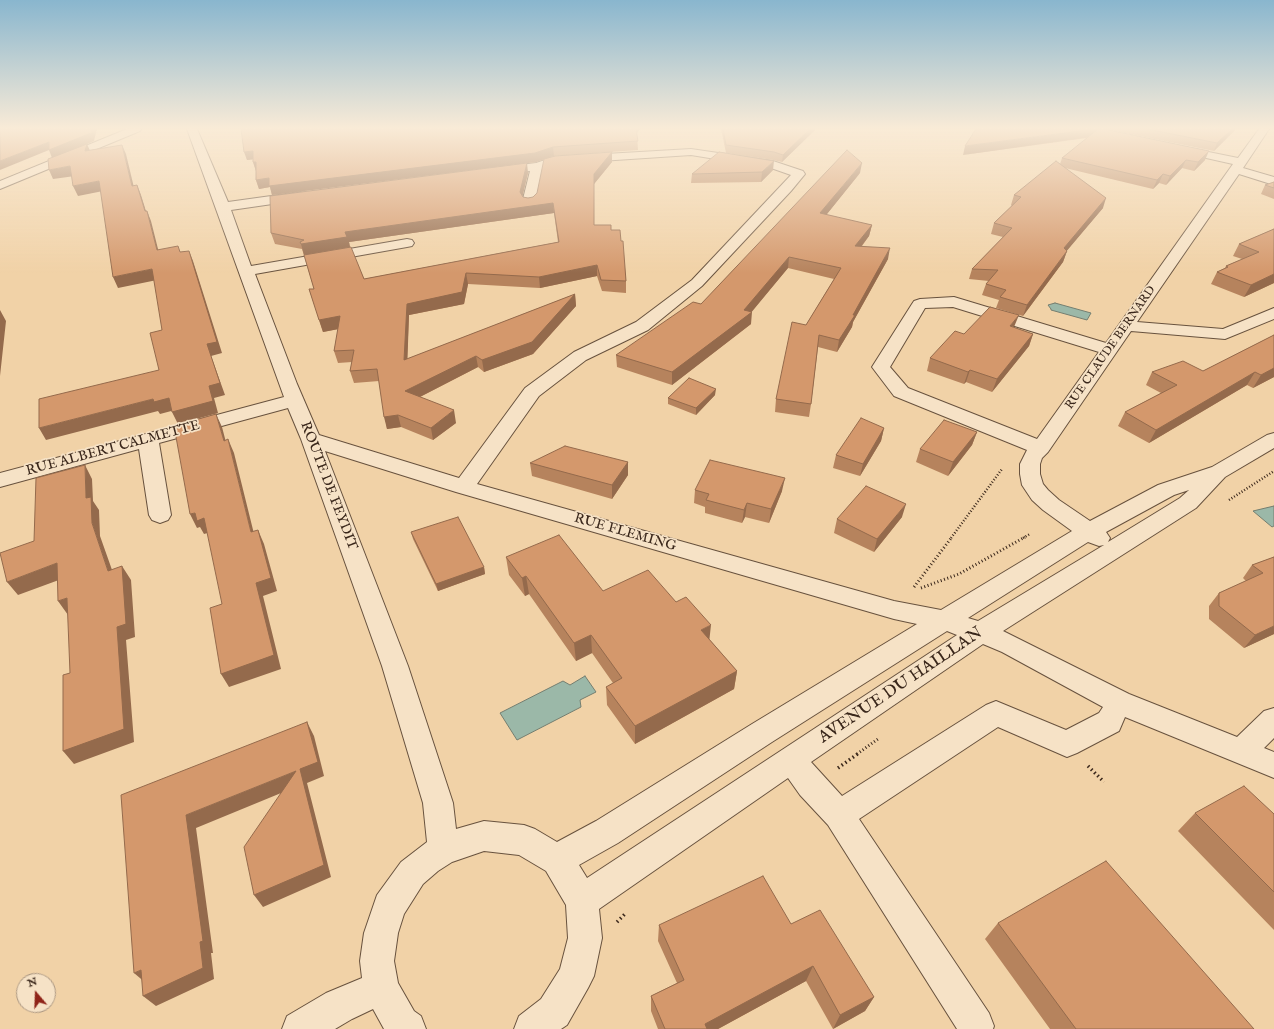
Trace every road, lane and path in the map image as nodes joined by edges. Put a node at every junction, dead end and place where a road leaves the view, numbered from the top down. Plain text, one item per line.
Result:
1 (19, 177) edge
2 (211, 177) edge
3 (535, 177) edge
4 (796, 177) edge
5 (1230, 177) edge
6 (1264, 177) edge
7 (1274, 181) edge
8 (0, 185) edge
9 (309, 195) edge
10 (529, 203) edge
11 (223, 207) junction
12 (407, 243) dead end
13 (246, 271) junction
14 (1274, 313) edge
15 (1126, 326) junction
16 (1110, 350) junction
17 (295, 400) junction
18 (311, 438) junction
19 (148, 439) junction
20 (1274, 439) edge
21 (1023, 441) junction
22 (1041, 448) junction
23 (1274, 471) edge
24 (1219, 472) junction
25 (0, 480) edge
26 (464, 487) junction
27 (1228, 501) dead end
28 (160, 515) dead end
29 (1064, 515) junction
30 (1089, 531) junction
31 (1115, 548) junction
32 (942, 620) junction
33 (981, 632) junction
34 (1118, 702) junction
35 (1274, 720) edge
36 (880, 738) dead end
37 (1241, 752) junction
38 (791, 759) junction
39 (1274, 765) edge
40 (811, 785) junction
41 (839, 816) junction
42 (443, 849) junction
43 (557, 860) junction
44 (582, 901) junction
45 (632, 908) dead end
46 (616, 924) dead end
47 (381, 988) junction
48 (976, 1026) dead end
49 (300, 1029) edge
50 (408, 1029) edge
51 (532, 1029) edge

1 - 8 street
2 - 11 street, ROUTE DE FEYDIT
3 - 10 street
4 - 26 street
5 - 15 street, RUE CLAUDE BERNARD
6 - 7 street
9 - 11 street
11 - 13 street, ROUTE DE FEYDIT
12 - 13 street
13 - 17 street, ROUTE DE FEYDIT
14 - 15 street
15 - 16 street, RUE CLAUDE BERNARD
16 - 21 street
16 - 22 street, RUE CLAUDE BERNARD
17 - 18 street, ROUTE DE FEYDIT
17 - 19 street, RUE ALBERT CALMETTE
18 - 26 street, RUE FLEMING
18 - 42 street, ROUTE DE FEYDIT
19 - 25 street, RUE ALBERT CALMETTE
19 - 28 street
20 - 24 street, AVENUE DU HAILLAN
21 - 22 street
21 - 29 path
22 - 29 street, RUE CLAUDE BERNARD
23 - 27 path
24 - 30 street, AVENUE DU HAILLAN
24 - 31 street, AVENUE DU HAILLAN
26 - 32 street, RUE FLEMING
29 - 30 street, RUE CLAUDE BERNARD
30 - 31 street, RUE CLAUDE BERNARD
30 - 32 street, AVENUE DU HAILLAN
31 - 33 street, AVENUE DU HAILLAN
32 - 33 street, RUE FLEMING
32 - 43 street, AVENUE DU HAILLAN
33 - 34 street, RUE FLEMING
33 - 38 street, AVENUE DU HAILLAN
34 - 37 street, RUE FLEMING
34 - 41 street
35 - 37 street
36 - 40 path
37 - 39 street, RUE FLEMING
38 - 40 street
38 - 44 street, AVENUE DU HAILLAN
40 - 41 street
41 - 48 street
42 - 43 street
42 - 47 street
43 - 44 street
44 - 51 street
45 - 46 path
47 - 49 street
47 - 50 street

